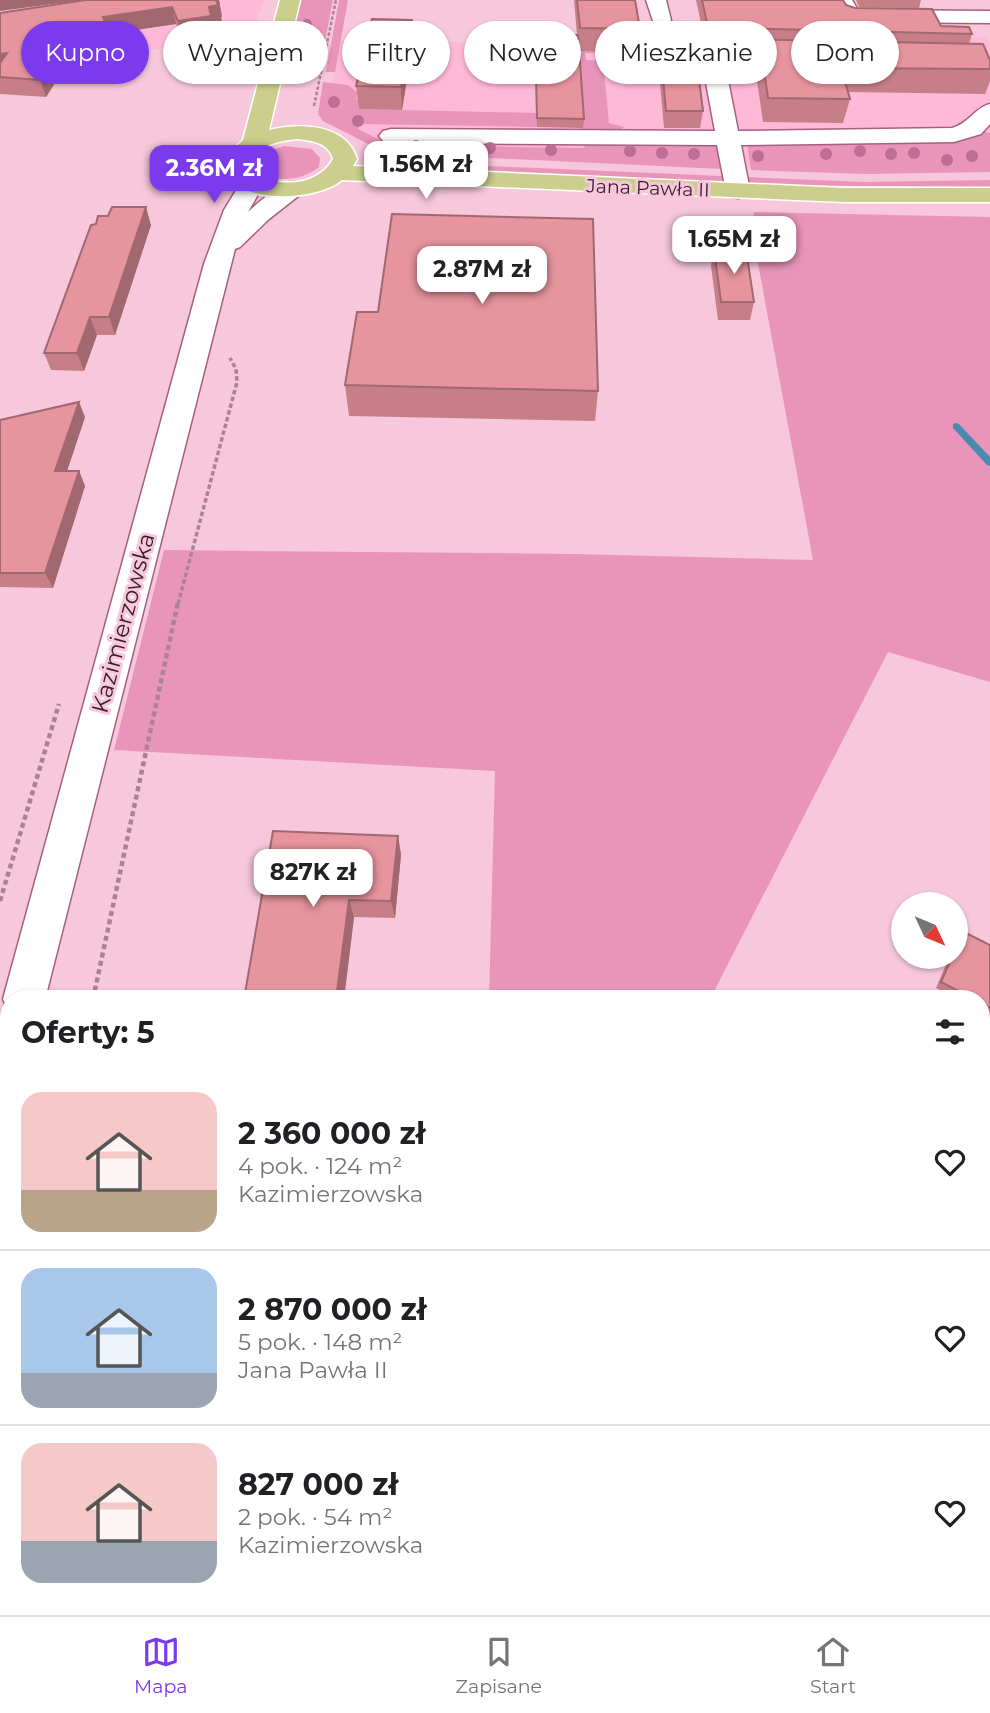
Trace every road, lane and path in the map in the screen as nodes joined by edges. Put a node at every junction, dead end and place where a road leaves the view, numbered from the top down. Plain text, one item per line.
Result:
1 (290, 0) edge
2 (336, 0) edge
3 (842, 0) edge
4 (983, 0) edge
5 (990, 11) edge
6 (990, 17) edge
7 (791, 55) edge
8 (265, 91) junction
9 (316, 100) dead end
10 (990, 111) edge
11 (298, 132) junction
12 (391, 136) dead end
13 (727, 138) junction
14 (254, 142) junction
15 (341, 166) junction
16 (252, 184) junction
17 (294, 190) junction
18 (738, 191) junction
19 (990, 195) edge
20 (225, 248) junction
21 (227, 353) dead end
22 (26, 990) edge
23 (95, 990) edge

1 - 8 main road
2 - 9 path
3 - 6 street
4 - 5 street
7 - 13 street
8 - 11 main road
8 - 14 main road
10 - 13 street
11 - 14 main road
11 - 15 main road
12 - 13 street
13 - 18 street
14 - 16 main road
15 - 17 main road
15 - 18 main road, Jana Pawła II
16 - 17 main road
16 - 20 street, Kazimierzowska
17 - 20 street, Kazimierzowska
18 - 19 main road, Jana Pawła II
20 - 22 street, Kazimierzowska
21 - 23 path

